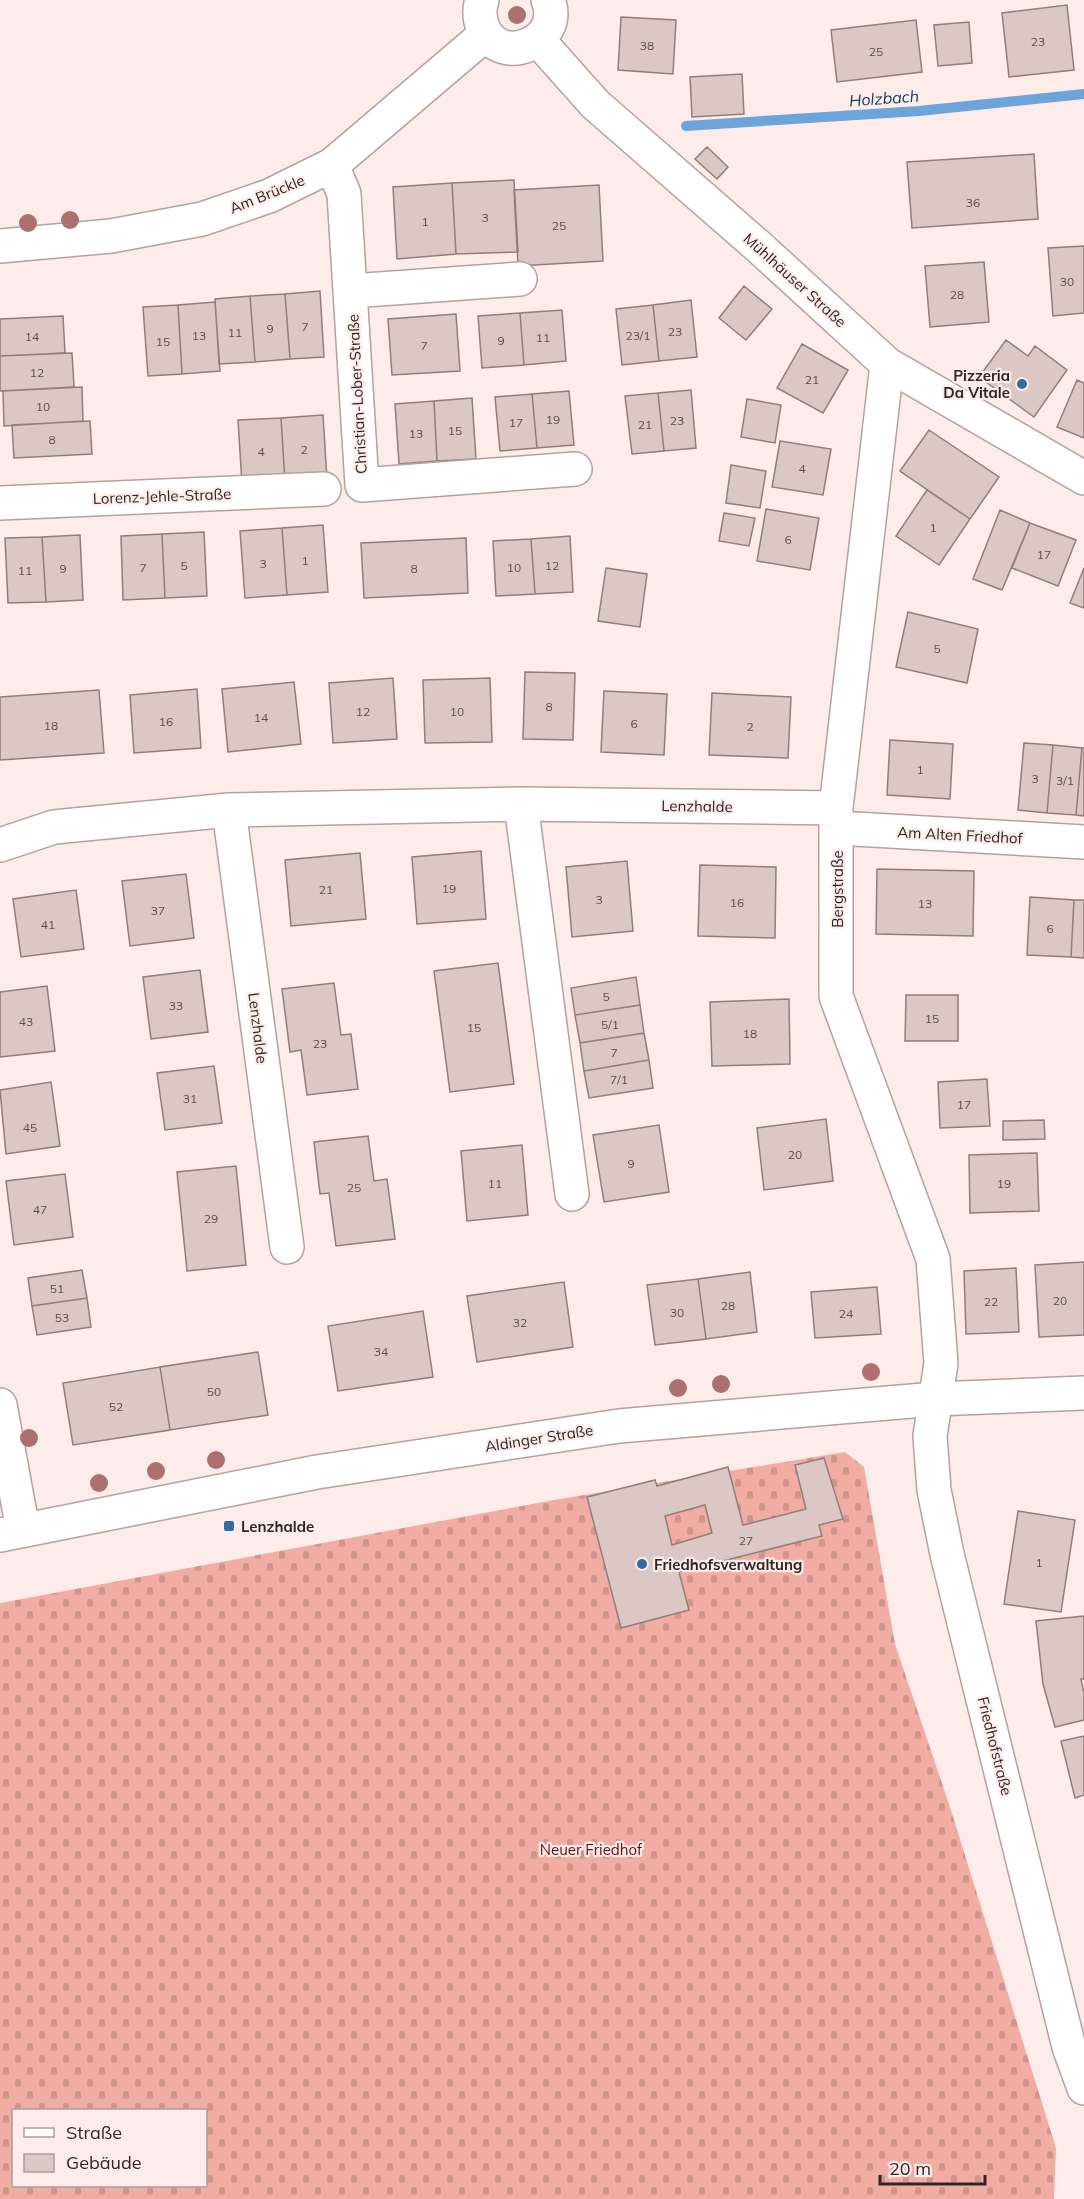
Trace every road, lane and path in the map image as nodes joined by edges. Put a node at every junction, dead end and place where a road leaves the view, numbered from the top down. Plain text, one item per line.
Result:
1 (482, 0) edge
2 (548, 0) edge
3 (486, 34) junction
4 (538, 40) junction
5 (332, 165) junction
6 (0, 246) edge
7 (520, 279) dead end
8 (351, 291) junction
9 (887, 364) junction
10 (575, 469) dead end
11 (1084, 478) edge
12 (324, 489) dead end
13 (0, 502) edge
14 (521, 804) junction
15 (229, 810) junction
16 (836, 818) junction
17 (1084, 842) edge
18 (0, 845) edge
19 (572, 1194) dead end
20 (287, 1247) dead end
21 (1084, 1393) edge
22 (936, 1399) junction
23 (0, 1405) edge
24 (11, 1532) edge
25 (1084, 2088) edge

1 - 3 street
2 - 4 street
3 - 4 street
3 - 5 street, Am Brückle
4 - 9 street, Mühlhäuser Straße
5 - 6 street, Am Brückle
5 - 8 street, Christian-Lober-Straße
7 - 8 street
8 - 10 street, Christian-Lober-Straße
9 - 11 street, Mühlhäuser Straße
9 - 16 street, Bergstraße
12 - 13 street, Lorenz-Jehle-Straße
14 - 15 street, Lenzhalde
14 - 16 street, Lenzhalde
14 - 19 street
15 - 18 street, Lenzhalde
15 - 20 street, Lenzhalde
16 - 17 street, Am Alten Friedhof
16 - 22 street, Bergstraße
21 - 22 street, Aldinger Straße
22 - 24 street, Aldinger Straße
22 - 25 street, Friedhofstraße
23 - 24 street

